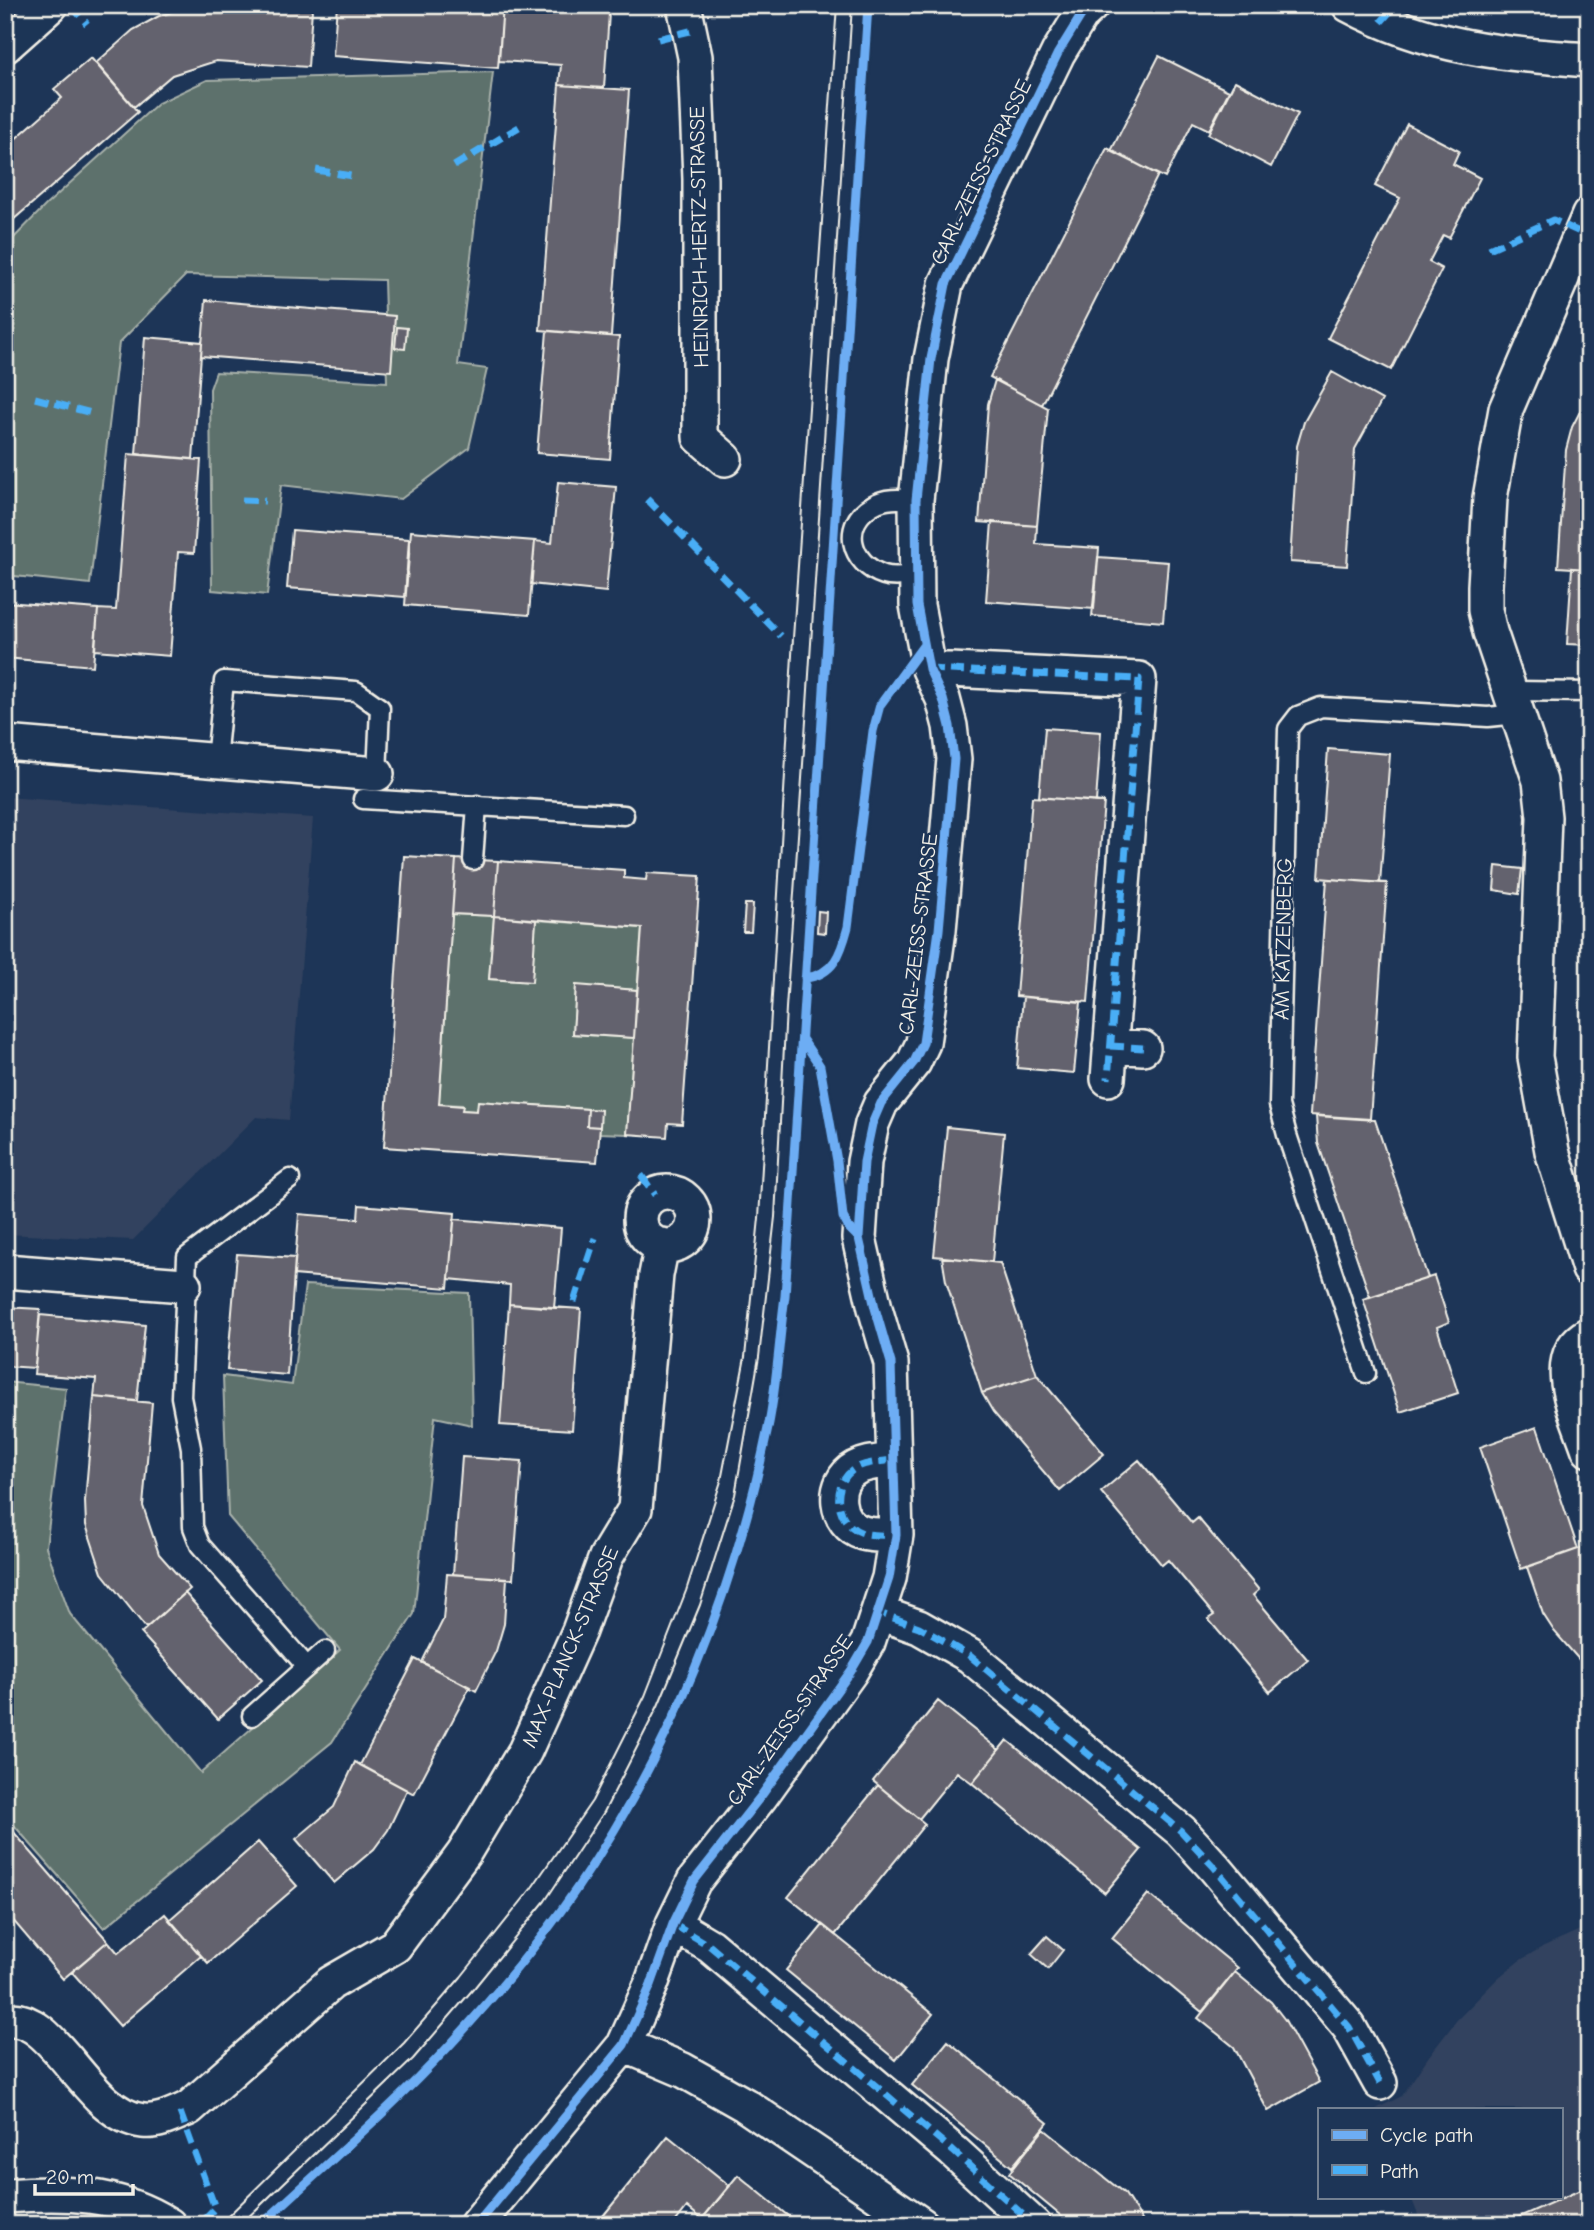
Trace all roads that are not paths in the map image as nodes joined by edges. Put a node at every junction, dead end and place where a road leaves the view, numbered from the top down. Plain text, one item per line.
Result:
1 (51, 5) edge
2 (684, 5) edge
3 (1349, 5) edge
4 (1083, 8) edge
5 (5, 46) edge
6 (1589, 60) edge
7 (1589, 215) edge
8 (725, 459) dead end
9 (916, 500) junction
10 (916, 575) junction
11 (929, 669) junction
12 (1589, 692) edge
13 (1513, 702) junction
14 (5, 743) edge
15 (216, 760) junction
16 (370, 786) junction
17 (477, 805) junction
18 (624, 815) dead end
19 (473, 860) dead end
20 (1110, 1046) junction
21 (1143, 1048) dead end
22 (1108, 1079) dead end
23 (290, 1179) dead end
24 (662, 1245) dead end
25 (1589, 1269) edge
26 (5, 1271) edge
27 (184, 1285) junction
28 (1589, 1334) edge
29 (1366, 1373) dead end
30 (1589, 1450) edge
31 (893, 1461) junction
32 (896, 1535) junction
33 (879, 1613) junction
34 (326, 1650) dead end
35 (307, 1667) junction
36 (252, 1716) dead end
37 (673, 1924) junction
38 (5, 2021) edge
39 (624, 2045) junction
40 (1380, 2083) dead end
41 (5, 2196) edge
42 (169, 2225) edge
43 (476, 2225) edge
44 (922, 2225) edge
45 (1034, 2225) edge

1 - 5 street
2 - 8 street, HEINRICH-HERTZ-STRASSE
3 - 6 street
4 - 9 street, CARL-ZEISS-STRASSE
7 - 13 street
9 - 10 street, CARL-ZEISS-STRASSE
9 - 10 lane
10 - 11 street, CARL-ZEISS-STRASSE
11 - 20 street
11 - 31 street, CARL-ZEISS-STRASSE
12 - 13 lane, AM KATZENBERG
13 - 25 street
13 - 29 lane, AM KATZENBERG
14 - 15 street
15 - 16 street
15 - 16 lane
16 - 17 lane
17 - 18 lane
17 - 19 lane
20 - 21 street
20 - 22 street
23 - 27 lane
24 - 38 street, MAX-PLANCK-STRASSE
26 - 27 street
27 - 35 lane
28 - 30 street
31 - 32 street, CARL-ZEISS-STRASSE
31 - 32 street
32 - 33 street, CARL-ZEISS-STRASSE
33 - 37 street, CARL-ZEISS-STRASSE
33 - 40 street
34 - 35 lane
35 - 36 lane
37 - 39 street, CARL-ZEISS-STRASSE
37 - 45 street
39 - 43 street, CARL-ZEISS-STRASSE
39 - 44 street
41 - 42 street

